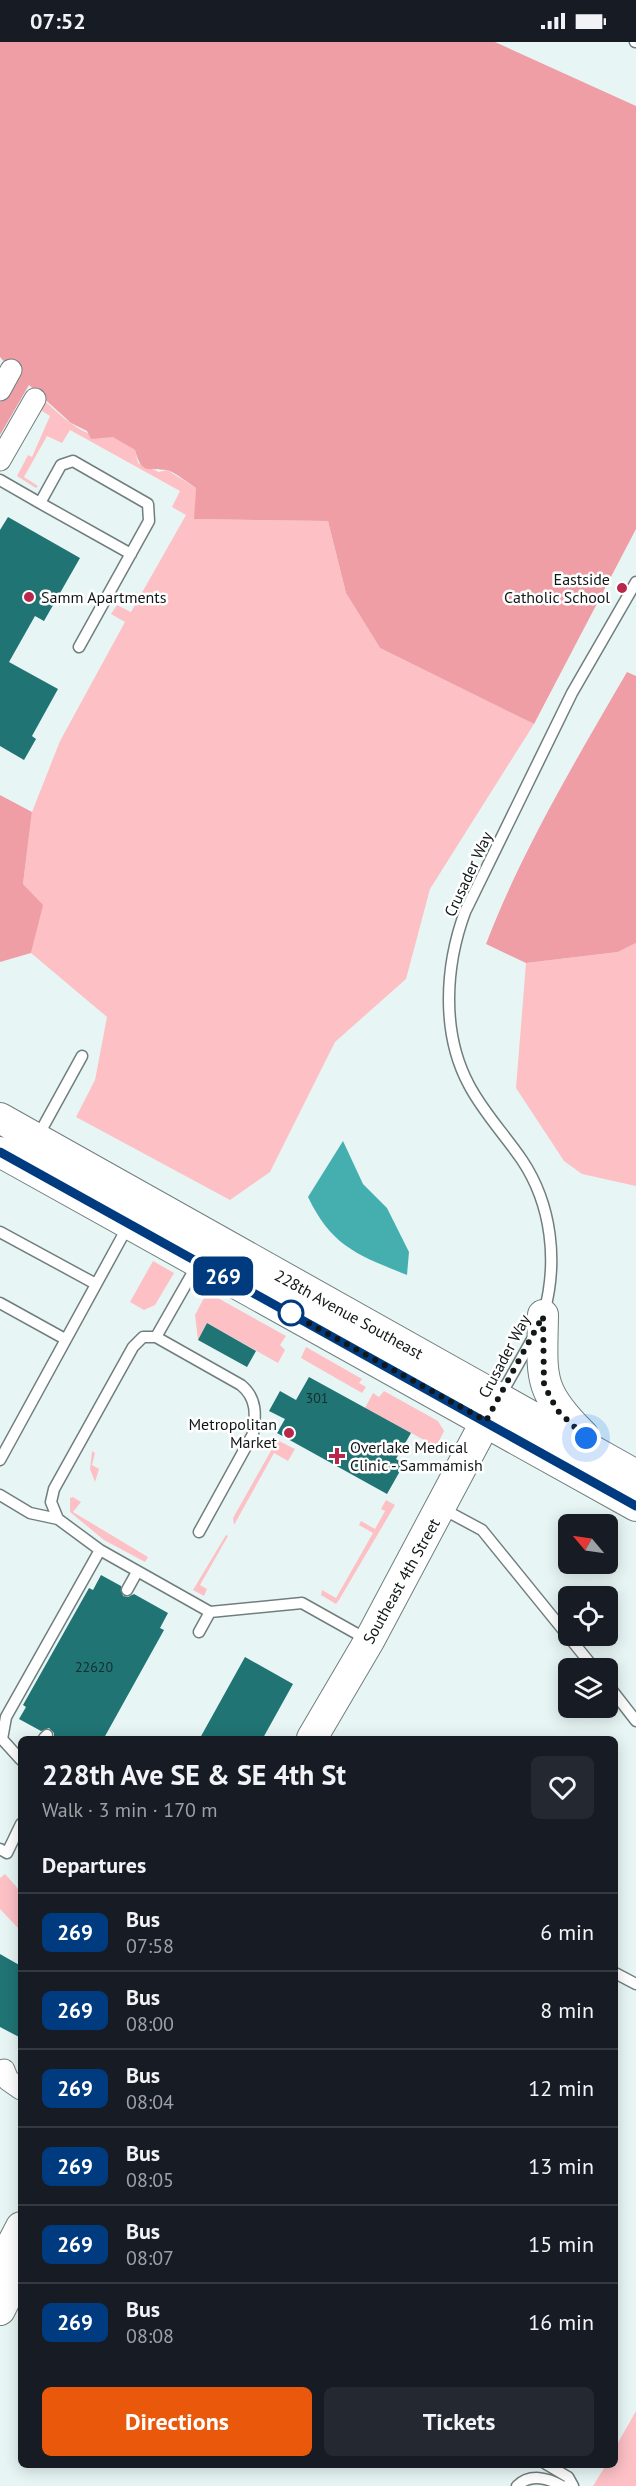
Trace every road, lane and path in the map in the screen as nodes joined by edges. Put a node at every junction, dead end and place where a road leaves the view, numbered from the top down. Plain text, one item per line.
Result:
1 (11, 370) dead end
2 (0, 390) edge
3 (35, 399) dead end
4 (0, 460) edge
5 (0, 480) edge
6 (40, 503) junction
7 (131, 554) junction
8 (636, 582) edge
9 (79, 647) dead end
10 (81, 1056) dead end
11 (0, 1118) edge
12 (36, 1139) junction
13 (0, 1152) edge
14 (129, 1224) junction
15 (0, 1232) edge
16 (199, 1262) junction
17 (94, 1283) junction
18 (0, 1303) edge
19 (543, 1316) junction
20 (156, 1337) junction
21 (65, 1339) junction
22 (492, 1410) junction
23 (0, 1460) edge
24 (636, 1474) edge
25 (0, 1495) edge
26 (636, 1506) edge
27 (441, 1508) junction
28 (58, 1519) junction
29 (199, 1533) dead end
30 (100, 1550) junction
31 (137, 1572) junction
32 (127, 1590) dead end
33 (210, 1612) junction
34 (199, 1632) dead end
35 (369, 1641) junction
36 (586, 1658) edge
37 (618, 1698) edge
38 (636, 1721) edge
39 (313, 1736) edge
40 (18, 1756) edge
41 (18, 1830) edge
42 (0, 1850) edge
43 (618, 1975) edge
44 (636, 1984) edge
45 (8, 2070) edge
46 (18, 2088) edge
47 (18, 2233) edge
48 (0, 2267) edge
49 (18, 2273) edge
50 (0, 2310) edge
51 (553, 2468) edge
52 (517, 2486) edge
53 (562, 2486) edge
54 (573, 2486) edge

1 - 2 street
3 - 4 street
5 - 6 lane
6 - 7 lane
6 - 7 lane
7 - 9 lane
8 - 19 lane, Crusader Way
10 - 12 lane
11 - 12 main road, 228th Avenue Southeast
12 - 22 main road, 228th Avenue Southeast
13 - 14 main road, 228th Avenue Southeast
14 - 16 main road, 228th Avenue Southeast
14 - 17 lane
15 - 17 lane
16 - 20 lane
16 - 22 main road, 228th Avenue Southeast
17 - 21 lane
18 - 21 lane
19 - 22 lane, Crusader Way
19 - 24 main road
20 - 28 lane
20 - 29 lane
21 - 23 lane
22 - 24 main road, 228th Avenue Southeast
22 - 26 main road, 228th Avenue Southeast
22 - 27 main road, Southeast 4th Street
25 - 28 lane
27 - 35 main road, Southeast 4th Street
27 - 36 lane
28 - 30 lane
30 - 31 lane
30 - 40 lane
31 - 32 lane
31 - 33 lane
33 - 34 lane
33 - 35 lane
35 - 39 main road, Southeast 4th Street
37 - 38 lane
41 - 42 lane
43 - 44 lane
45 - 46 street
47 - 48 main road
49 - 50 main road
51 - 54 lane
52 - 53 lane

